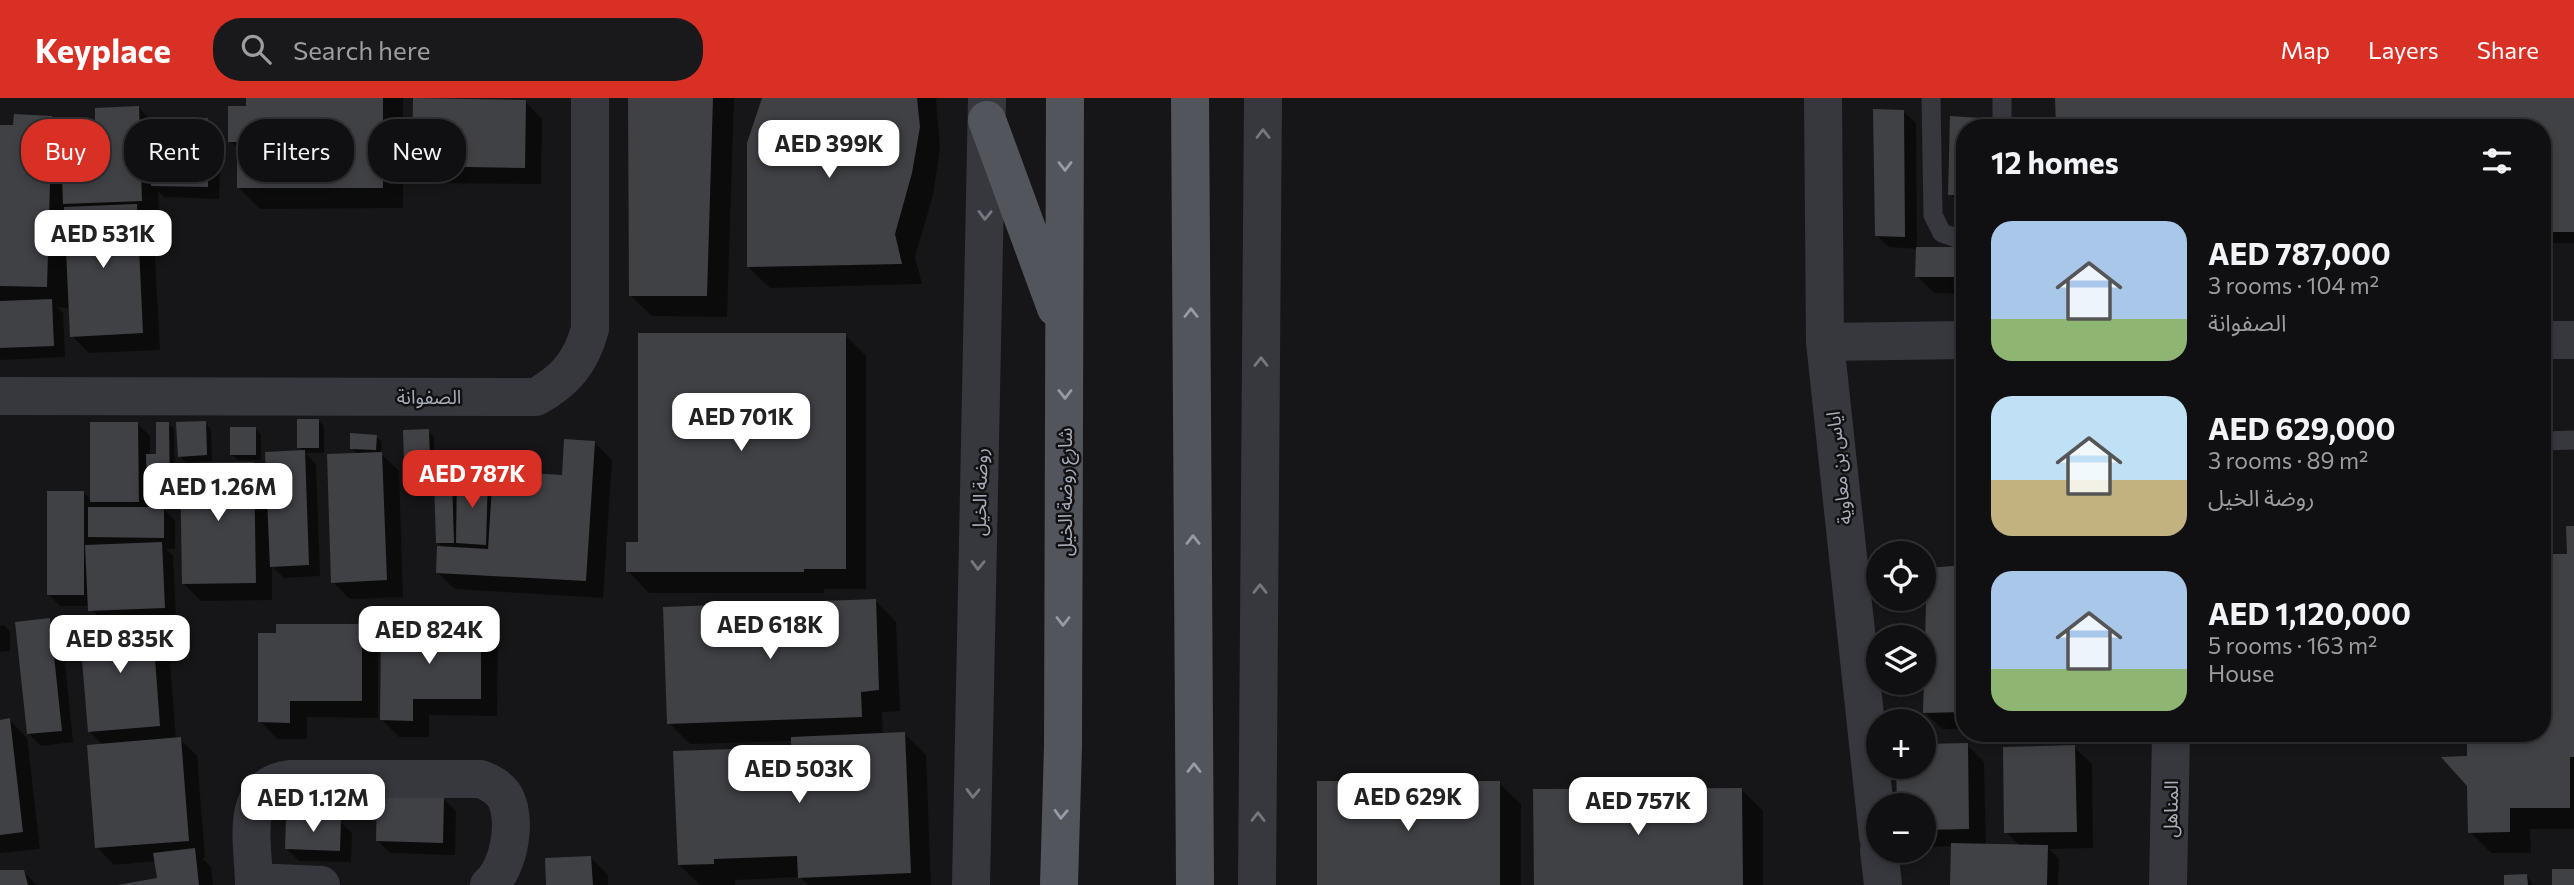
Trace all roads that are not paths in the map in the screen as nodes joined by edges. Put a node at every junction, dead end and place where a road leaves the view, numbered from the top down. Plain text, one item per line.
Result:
1 (590, 98) edge
2 (1065, 98) edge
3 (1190, 98) edge
4 (1263, 98) edge
5 (1823, 98) edge
6 (1931, 98) edge
7 (2001, 98) edge
8 (987, 109) edge
9 (2002, 119) edge
10 (1956, 237) edge
11 (1065, 332) junction
12 (1956, 340) edge
13 (2551, 340) edge
14 (2574, 340) edge
15 (1825, 342) junction
16 (0, 396) edge
17 (2574, 440) edge
18 (2551, 441) edge
19 (2171, 742) edge
20 (1873, 793) edge
21 (1880, 863) edge
22 (254, 884) edge
23 (321, 885) edge
24 (489, 885) edge
25 (971, 885) edge
26 (1059, 885) edge
27 (1195, 885) edge
28 (1257, 885) edge
29 (1883, 885) edge
30 (2168, 885) edge

1 - 16 street, الصفوانة
2 -> 11 main road, شارع روضة الخيل
27 -> 3 main road
28 -> 4 street
5 - 15 street, اياس بن معاوية
6 - 10 lane
7 - 9 lane
8 - 11 main road
8 -> 25 street, روضة الخيل
11 -> 26 main road, شارع روضة الخيل
12 - 15 street
13 - 14 street
15 - 20 street, اياس بن معاوية
17 - 18 lane
19 - 30 street, المناهل
21 - 29 street
22 - 23 street
22 - 24 street

